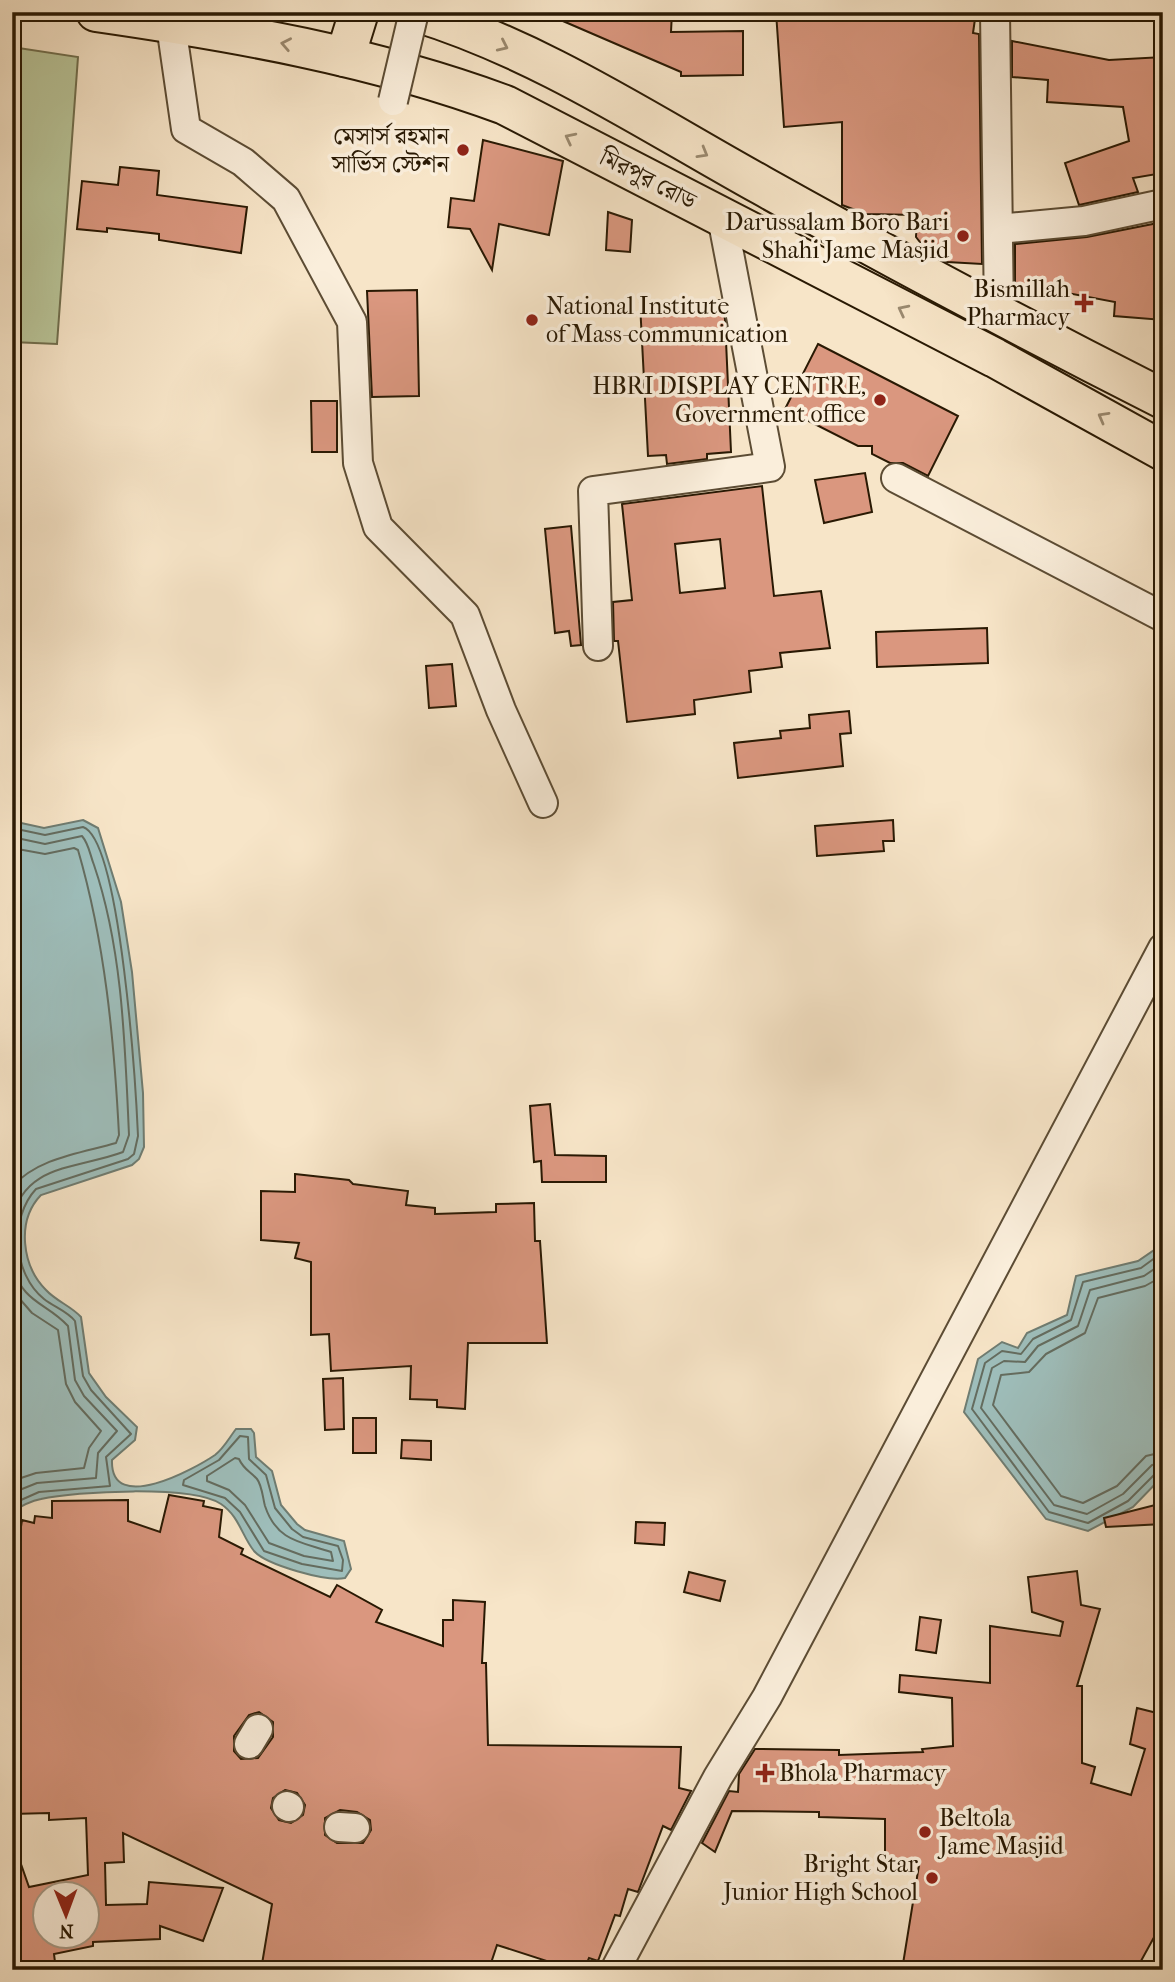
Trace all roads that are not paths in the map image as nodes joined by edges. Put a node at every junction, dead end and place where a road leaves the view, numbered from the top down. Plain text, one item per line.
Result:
1 (96, 12) edge
2 (359, 12) edge
3 (995, 12) edge
4 (426, 14) edge
5 (171, 25) junction
6 (345, 57) junction
7 (393, 101) dead end
8 (1163, 204) edge
9 (722, 217) junction
10 (998, 229) junction
11 (999, 316) junction
12 (1163, 399) edge
13 (1163, 451) edge
14 (896, 478) dead end
15 (1163, 617) edge
16 (598, 646) dead end
17 (543, 803) dead end
18 (1163, 948) edge
19 (615, 1970) edge

1 - 5 highway, মিরপুর রোড
2 - 6 highway
3 - 10 street
4 - 7 street, bridge
4 -> 11 highway, মিরপুর রোড
6 -> 5 highway, মিরপুর রোড
5 - 17 street
9 -> 6 highway, মিরপুর রোড
8 - 10 street
13 -> 9 highway, মিরপুর রোড
9 - 16 street
10 - 11 street
11 - 12 highway, মিরপুর রোড
14 - 15 street
18 - 19 street

